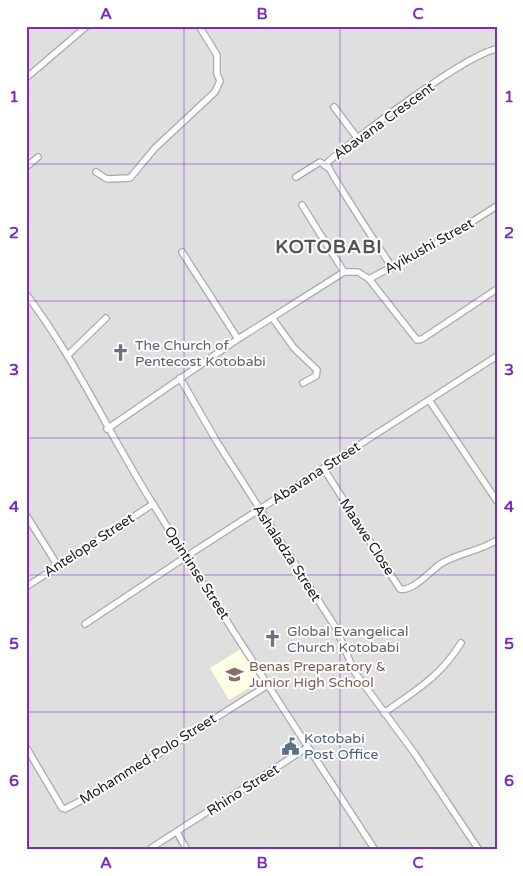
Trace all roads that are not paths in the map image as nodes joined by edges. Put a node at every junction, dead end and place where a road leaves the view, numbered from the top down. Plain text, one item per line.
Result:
1 (87, 26) edge
2 (199, 26) edge
3 (496, 47) edge
4 (26, 78) edge
5 (334, 107) dead end
6 (358, 139) junction
7 (38, 157) dead end
8 (26, 167) edge
9 (328, 167) junction
10 (96, 172) dead end
11 (296, 177) dead end
12 (302, 204) dead end
13 (497, 206) edge
14 (182, 252) dead end
15 (392, 267) junction
16 (344, 272) junction
17 (369, 279) junction
18 (497, 289) edge
19 (26, 294) edge
20 (106, 318) dead end
21 (273, 319) junction
22 (238, 339) junction
23 (69, 354) junction
24 (497, 356) edge
25 (180, 378) junction
26 (304, 384) dead end
27 (429, 400) junction
28 (108, 429) junction
29 (324, 469) junction
30 (497, 501) edge
31 (153, 504) junction
32 (259, 510) junction
33 (26, 515) edge
34 (497, 540) edge
35 (187, 556) junction
36 (58, 566) junction
37 (26, 587) edge
38 (85, 624) dead end
39 (461, 644) dead end
40 (268, 685) junction
41 (384, 712) junction
42 (26, 747) edge
43 (308, 747) junction
44 (177, 832) junction
45 (151, 848) dead end
46 (188, 850) edge
47 (375, 850) edge
48 (479, 850) edge

1 - 4 street
2 - 10 street
3 - 6 street, Abavana Crescent
5 - 6 street
6 - 9 street, Abavana Crescent
7 - 8 street
9 - 11 street
9 - 15 street, Abavana Crescent
12 - 16 street
13 - 15 street, Ayikushi Street
14 - 22 street
15 - 17 street, Ayikushi Street
16 - 17 street, Ayikushi Street
16 - 21 street
17 - 18 street
19 - 23 street, Opintinse Street
20 - 23 street
21 - 22 street
21 - 26 street
22 - 25 street
23 - 28 street, Opintinse Street
24 - 27 street, Abavana Street
25 - 28 street
25 - 32 street, Ashaladza Street
27 - 29 street, Abavana Street
27 - 30 street
28 - 31 street, Opintinse Street
29 - 32 street, Abavana Street
29 - 34 street, Maawe Close
31 - 35 street, Opintinse Street
31 - 36 street, Antelope Street
32 - 35 street, Abavana Street
32 - 41 street, Ashaladza Street
33 - 36 street
35 - 38 street, Abavana Street
35 - 40 street, Opintinse Street
36 - 37 street, Antelope Street
39 - 41 street
40 - 42 street, Mohammed Polo Street
40 - 43 street, Opintinse Street
41 - 48 street, Ashaladza Street
43 - 44 street, Rhino Street
43 - 47 street, Opintinse Street
44 - 45 street, Rhino Street
44 - 46 street

